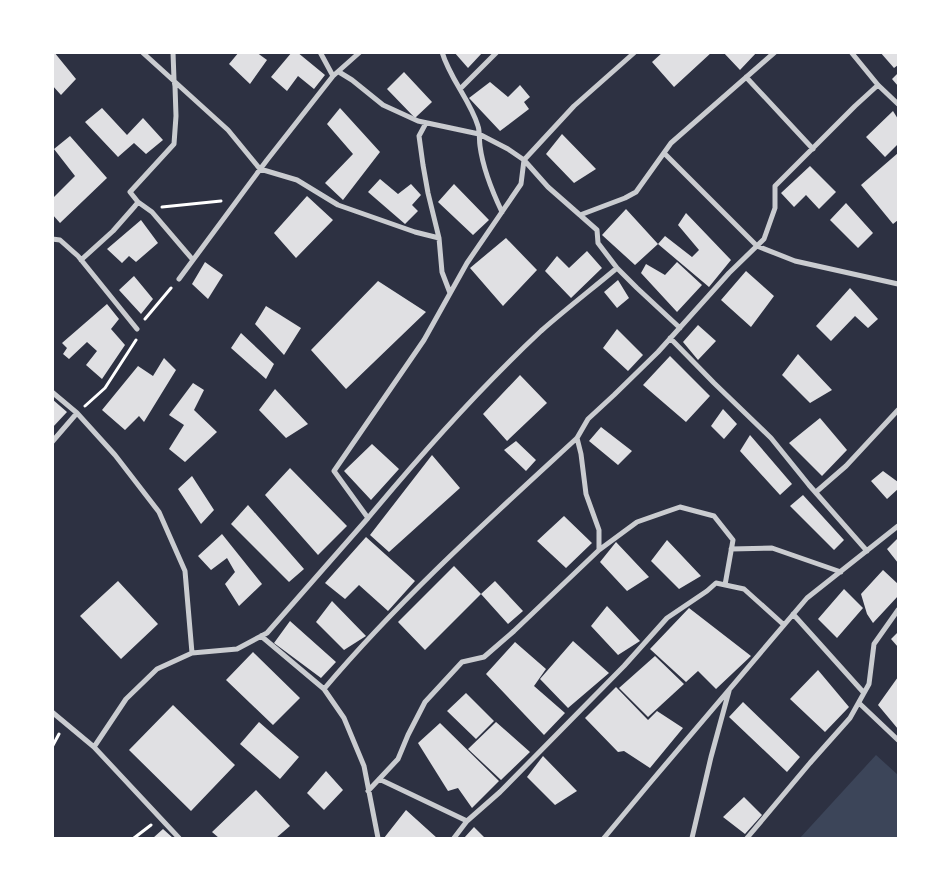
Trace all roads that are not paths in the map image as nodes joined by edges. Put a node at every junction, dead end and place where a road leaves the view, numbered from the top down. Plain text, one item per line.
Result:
1 (142, 52) edge
2 (173, 52) edge
3 (320, 52) edge
4 (360, 52) edge
5 (442, 52) edge
6 (497, 52) edge
7 (635, 52) edge
8 (774, 52) edge
9 (851, 52) edge
10 (339, 72) junction
11 (333, 76) junction
12 (746, 77) junction
13 (174, 80) junction
14 (878, 85) junction
15 (460, 88) junction
16 (898, 104) edge
17 (426, 123) junction
18 (479, 134) junction
19 (813, 149) junction
20 (664, 152) junction
21 (524, 160) junction
22 (260, 169) junction
23 (138, 202) junction
24 (502, 212) junction
25 (580, 215) junction
26 (439, 238) junction
27 (52, 239) edge
28 (757, 246) junction
29 (81, 260) junction
30 (193, 260) junction
31 (617, 268) junction
32 (179, 278) road end
33 (898, 284) edge
34 (450, 292) junction
35 (680, 328) junction
36 (137, 329) road end
37 (670, 338) junction
38 (52, 392) edge
39 (898, 410) edge
40 (77, 413) junction
41 (576, 438) junction
42 (52, 442) edge
43 (816, 492) junction
44 (368, 518) junction
45 (898, 526) edge
46 (732, 549) junction
47 (599, 550) junction
48 (867, 551) junction
49 (841, 572) junction
50 (725, 585) junction
51 (898, 610) edge
52 (794, 614) junction
53 (784, 625) junction
54 (261, 636) junction
55 (192, 653) junction
56 (324, 689) junction
57 (730, 690) junction
58 (864, 693) junction
59 (859, 703) junction
60 (52, 712) edge
61 (898, 740) edge
62 (94, 747) junction
63 (379, 779) junction
64 (368, 790) junction
65 (467, 820) junction
66 (179, 838) edge
67 (378, 838) edge
68 (454, 838) edge
69 (604, 838) edge
70 (692, 838) edge
71 (746, 838) edge

1 - 13 street
2 - 13 street
3 - 11 street
4 - 10 street
5 - 15 street
6 - 15 street
7 - 21 street
8 - 12 street
9 - 14 street
10 - 11 street
10 - 17 street
11 - 22 street
12 - 19 street
12 - 20 street
13 - 22 street
13 - 23 street
14 - 16 street
14 - 19 street
15 - 18 street
17 - 18 street
17 - 26 street
18 - 21 street
18 - 24 street
19 - 28 street
20 - 25 street
20 - 28 street
21 - 24 street
21 - 25 street
22 - 26 street
22 - 30 street
23 - 29 street
23 - 30 street
24 - 34 street
25 - 31 street
26 - 34 street
27 - 29 street
28 - 33 street
28 - 35 street
29 - 36 street
30 - 32 street
31 - 35 street
31 - 44 street
34 - 44 street
35 - 37 street
37 - 41 street
37 - 43 street
38 - 40 street
39 - 43 street
40 - 42 street
40 - 55 street
41 - 47 street
41 - 56 street
43 - 48 street
44 - 54 street
45 - 48 street
46 - 47 street
46 - 49 street
46 - 50 street
47 - 63 street
48 - 49 street
49 - 52 street
50 - 53 street
50 - 65 street
51 - 58 street
52 - 53 street
52 - 58 street
53 - 57 street
54 - 55 street
54 - 56 street
55 - 62 street
56 - 64 street
57 - 69 street
57 - 70 street
58 - 59 street
59 - 61 street
59 - 71 street
60 - 62 street
62 - 66 street
63 - 64 street
63 - 65 street
64 - 67 street
65 - 68 street

